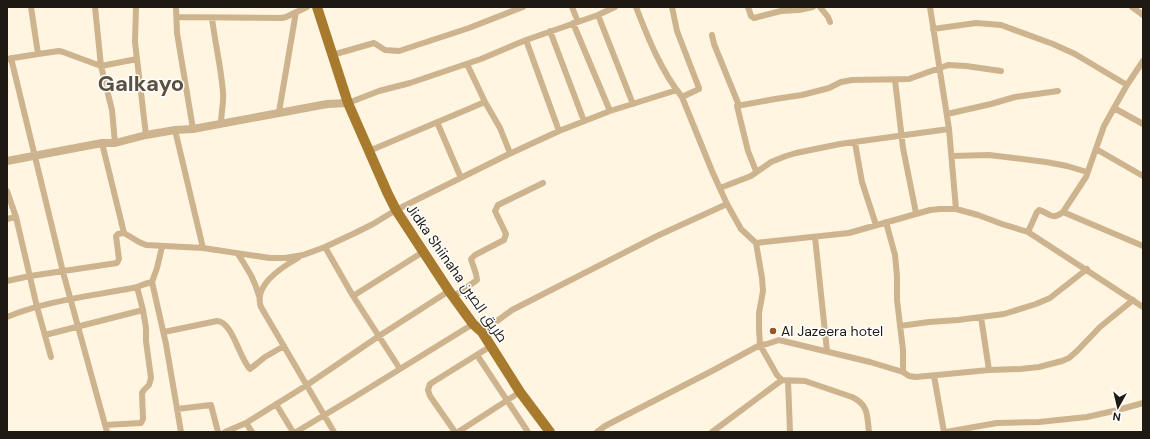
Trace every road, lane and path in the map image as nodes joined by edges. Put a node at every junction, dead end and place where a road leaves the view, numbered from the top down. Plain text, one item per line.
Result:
1 (31, 7) edge
2 (95, 7) edge
3 (136, 7) edge
4 (176, 7) edge
5 (307, 7) edge
6 (317, 7) edge
7 (523, 7) edge
8 (572, 7) edge
9 (615, 7) edge
10 (636, 7) edge
11 (672, 7) edge
12 (748, 7) edge
13 (813, 7) edge
14 (820, 7) edge
15 (930, 7) edge
16 (1132, 7) edge
17 (296, 12) junction
18 (598, 15) junction
19 (1143, 15) edge
20 (177, 17) junction
21 (212, 18) junction
22 (830, 22) dead end
23 (575, 23) junction
24 (933, 29) junction
25 (550, 31) junction
26 (712, 35) dead end
27 (526, 40) junction
28 (38, 54) junction
29 (332, 55) junction
30 (9, 59) edge
31 (137, 59) junction
32 (1143, 61) edge
33 (468, 64) junction
34 (100, 66) junction
35 (939, 68) junction
36 (1001, 71) dead end
37 (895, 80) junction
38 (1127, 85) junction
39 (677, 90) junction
40 (1058, 91) dead end
41 (682, 97) junction
42 (348, 102) junction
43 (485, 102) junction
44 (633, 104) junction
45 (737, 106) junction
46 (1114, 108) junction
47 (610, 111) junction
48 (279, 112) junction
49 (947, 114) junction
50 (584, 121) junction
51 (438, 122) junction
52 (221, 124) junction
53 (1143, 124) edge
54 (193, 129) junction
55 (949, 129) junction
56 (175, 130) junction
57 (559, 131) junction
58 (146, 135) junction
59 (902, 136) junction
60 (102, 143) junction
61 (115, 143) junction
62 (855, 143) junction
63 (1096, 149) junction
64 (369, 152) junction
65 (510, 153) junction
66 (34, 156) junction
67 (952, 156) junction
68 (7, 161) edge
69 (756, 171) junction
70 (1087, 172) junction
71 (1143, 176) edge
72 (461, 178) junction
73 (543, 183) dead end
74 (720, 188) junction
75 (7, 191) edge
76 (727, 204) junction
77 (956, 209) junction
78 (396, 210) junction
79 (1063, 212) junction
80 (916, 213) junction
81 (16, 217) junction
82 (7, 219) edge
83 (886, 222) junction
84 (876, 225) junction
85 (1028, 232) junction
86 (124, 233) junction
87 (816, 237) junction
88 (756, 243) junction
89 (1143, 246) edge
90 (162, 247) junction
91 (325, 247) junction
92 (203, 248) junction
93 (423, 252) junction
94 (238, 254) junction
95 (303, 255) junction
96 (1086, 269) junction
97 (63, 272) junction
98 (30, 276) junction
99 (7, 281) edge
100 (152, 282) junction
101 (137, 287) junction
102 (451, 294) junction
103 (259, 296) junction
104 (353, 296) junction
105 (70, 299) junction
106 (1133, 300) junction
107 (37, 307) junction
108 (1143, 307) edge
109 (143, 310) junction
110 (7, 317) edge
111 (981, 317) junction
112 (473, 324) junction
113 (900, 326) junction
114 (77, 327) junction
115 (164, 332) junction
116 (482, 332) junction
117 (45, 335) junction
118 (379, 336) junction
119 (760, 345) junction
120 (284, 346) junction
121 (491, 346) junction
122 (826, 351) junction
123 (477, 355) junction
124 (51, 357) dead end
125 (400, 369) junction
126 (989, 370) junction
127 (903, 372) junction
128 (934, 376) junction
129 (785, 381) junction
130 (307, 385) junction
131 (520, 392) junction
132 (508, 400) junction
133 (1143, 403) edge
134 (276, 404) junction
135 (177, 409) junction
136 (324, 415) junction
137 (246, 423) junction
138 (106, 429) edge
139 (181, 432) edge
140 (218, 432) edge
141 (225, 432) edge
142 (252, 432) edge
143 (294, 432) edge
144 (334, 432) edge
145 (454, 432) edge
146 (458, 432) edge
147 (528, 432) edge
148 (550, 432) edge
149 (596, 432) edge
150 (712, 432) edge
151 (790, 432) edge
152 (869, 432) edge
153 (945, 432) edge

1 - 28 street
2 - 34 street
3 - 31 street
4 - 20 street
5 - 17 street
6 - 29 main road, Jidka Shiinaha طريق الصين
7 - 29 street
8 - 23 street
9 - 18 street
10 - 39 street
11 - 41 street
12 - 13 street
14 - 22 street
15 - 24 street
16 - 19 street
17 - 21 street
17 - 48 street
18 - 23 street
18 - 44 street
20 - 21 street
20 - 54 street
21 - 52 street
23 - 25 street
23 - 47 street
24 - 35 street
24 - 38 street
25 - 27 street
25 - 50 street
26 - 45 street
27 - 33 street
27 - 57 street
28 - 30 street
28 - 34 street
29 - 42 main road, Jidka Shiinaha طريق الصين
30 - 66 street
31 - 34 street
31 - 58 street
32 - 38 street
33 - 42 street
33 - 43 street
34 - 61 street
35 - 36 street
35 - 37 street
35 - 49 street
37 - 45 street
37 - 59 street
38 - 46 street
39 - 41 street
39 - 44 street
40 - 49 street
41 - 74 street
42 - 48 street
42 - 64 main road, Jidka Shiinaha طريق الصين
43 - 51 street
43 - 65 street
44 - 47 street
45 - 69 street
46 - 53 street
46 - 63 street
47 - 50 street
48 - 52 street
49 - 55 street
50 - 57 street
51 - 64 street
51 - 72 street
52 - 54 street
54 - 56 street
55 - 59 street
55 - 67 street
56 - 58 street
56 - 92 street
57 - 65 street
58 - 61 street
59 - 62 street
59 - 80 street
60 - 61 street
60 - 66 street
60 - 86 street
62 - 69 street
62 - 84 street
63 - 70 street
63 - 71 street
64 - 78 main road, Jidka Shiinaha طريق الصين
65 - 72 street
66 - 68 street
66 - 97 street
67 - 70 street
67 - 77 street
69 - 74 street
70 - 79 street
72 - 78 street
73 - 102 street
74 - 76 street
75 - 81 street
76 - 88 street
76 - 116 street
77 - 80 street
77 - 85 street
78 - 91 street
78 - 93 main road, Jidka Shiinaha طريق الصين
79 - 85 street
79 - 89 street
80 - 83 street
81 - 82 street
81 - 98 street
83 - 84 street
83 - 113 street
84 - 87 street
85 - 96 street
86 - 90 street
86 - 97 street
87 - 88 street
87 - 122 street
88 - 119 street
90 - 92 street
90 - 100 street
91 - 95 street
91 - 104 street
92 - 94 street
93 - 102 main road, Jidka Shiinaha طريق الصين
93 - 104 street
94 - 95 street
94 - 103 street
95 - 103 street
96 - 106 street
96 - 111 street
97 - 98 street
97 - 105 street
98 - 99 street
98 - 107 street
100 - 101 street
100 - 115 street
101 - 105 street
101 - 109 street
102 - 112 main road, Jidka Shiinaha طريق الصين
102 - 118 street
103 - 120 street
104 - 118 street
105 - 107 street
105 - 114 street
106 - 108 street
106 - 126 street
107 - 110 street
107 - 117 street
109 - 114 street
109 - 138 street
111 - 113 street
111 - 126 street
112 - 116 main road, Jidka Shiinaha طريق الصين
112 - 125 street
113 - 127 street
114 - 117 street
114 - 138 street
115 - 120 street
115 - 135 street
116 - 121 main road, Jidka Shiinaha طريق الصين
117 - 124 street
118 - 125 street
118 - 130 street
119 - 122 street
119 - 129 street
119 - 149 street
120 - 130 street
121 - 123 street
121 - 131 main road, Jidka Shiinaha طريق الصين
122 - 127 street
123 - 132 street
123 - 145 street
125 - 136 street
126 - 128 street
127 - 128 street
128 - 153 street
129 - 150 street
129 - 151 street
129 - 152 street
130 - 134 street
130 - 136 street
131 - 132 street
131 - 148 main road, Jidka Shiinaha طريق الصين
132 - 146 street
132 - 147 street
133 - 153 street
134 - 137 street
134 - 143 street
135 - 139 street
135 - 140 street
136 - 143 street
136 - 144 street
137 - 141 street
137 - 142 street

